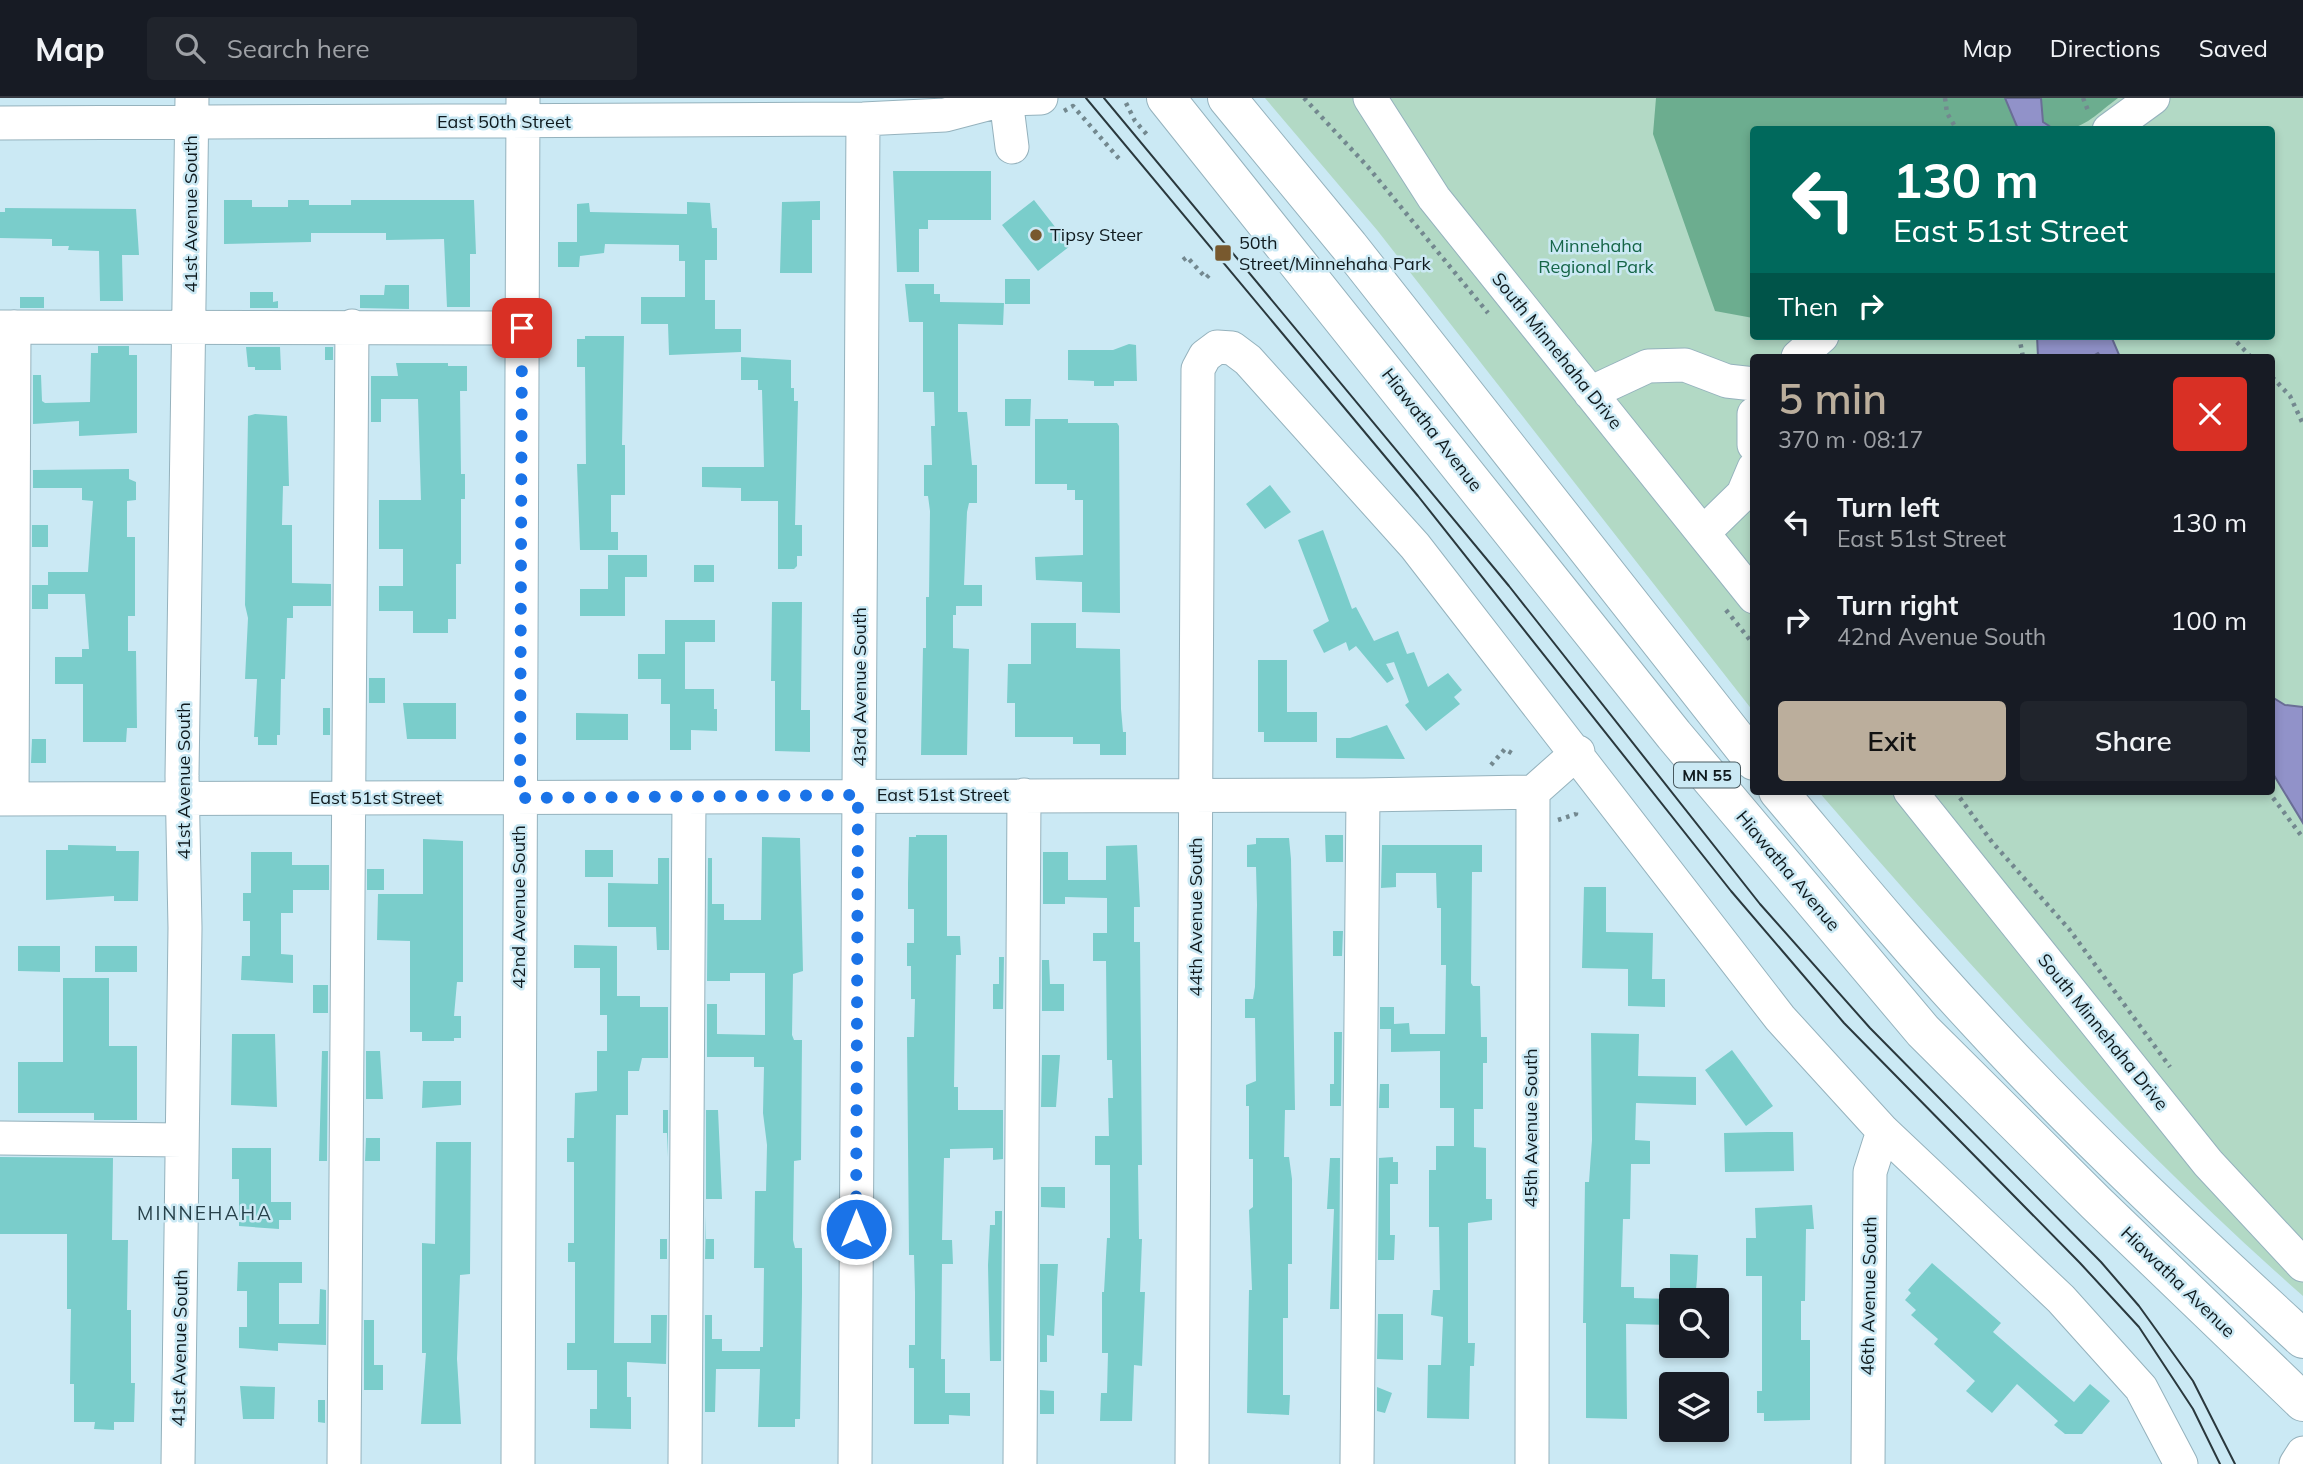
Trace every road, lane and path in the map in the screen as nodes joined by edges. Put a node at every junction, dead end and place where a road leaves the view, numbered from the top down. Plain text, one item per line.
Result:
1 (1006, 98) edge
2 (1041, 98) edge
3 (1166, 98) edge
4 (1227, 98) edge
5 (1304, 98) edge
6 (1370, 98) edge
7 (1945, 98) edge
8 (2153, 98) edge
9 (1126, 103) dead end
10 (945, 106) edge
11 (1073, 106) dead end
12 (192, 110) edge
13 (523, 110) edge
14 (863, 120) junction
15 (0, 123) edge
16 (1955, 126) edge
17 (2114, 126) edge
18 (1149, 137) dead end
19 (1023, 140) dead end
20 (1121, 161) dead end
21 (1183, 260) dead end
22 (1209, 275) dead end
23 (1489, 314) dead end
24 (191, 326) junction
25 (352, 326) junction
26 (7, 327) edge
27 (522, 328) junction
28 (1817, 340) edge
29 (2235, 340) edge
30 (1801, 354) edge
31 (2248, 354) edge
32 (2275, 380) edge
33 (1750, 384) edge
34 (1590, 393) junction
35 (2303, 424) edge
36 (1750, 477) edge
37 (1703, 533) junction
38 (1750, 592) edge
39 (1719, 602) dead end
40 (1750, 640) edge
41 (1578, 752) junction
42 (1750, 756) edge
43 (1533, 792) junction
44 (858, 795) junction
45 (1024, 795) junction
46 (1197, 795) junction
47 (1363, 795) junction
48 (1781, 795) edge
49 (1913, 795) edge
50 (1958, 795) edge
51 (2271, 795) edge
52 (349, 798) junction
53 (520, 798) junction
54 (689, 798) junction
55 (6, 799) edge
56 (183, 799) junction
57 (1576, 810) dead end
58 (1551, 824) dead end
59 (2303, 838) edge
60 (2178, 1079) dead end
61 (1883, 1130) junction
62 (0, 1138) edge
63 (182, 1140) junction
64 (2303, 1265) edge
65 (2303, 1339) edge
66 (2303, 1402) edge
67 (2303, 1453) edge
68 (178, 1464) edge
69 (344, 1464) edge
70 (517, 1464) edge
71 (685, 1464) edge
72 (855, 1464) edge
73 (1020, 1464) edge
74 (1192, 1464) edge
75 (1357, 1464) edge
76 (1532, 1464) edge
77 (1868, 1464) edge
78 (2181, 1464) edge
79 (2296, 1464) edge

1 - 2 street, East 50th Street
1 - 10 street, East 50th Street
1 - 19 street
3 - 66 highway, Hiawatha Avenue / MN 55
4 - 42 highway, MN 55
5 - 23 path
6 - 34 street, South Minnehaha Drive
7 - 16 path
8 - 17 street
9 - 18 path
10 - 14 street, East 50th Street
11 - 20 path
12 - 13 street, East 50th Street
12 - 15 street, East 50th Street
12 - 24 street, 41st Avenue South
13 - 14 street, East 50th Street
13 - 27 street, 42nd Avenue South
14 - 44 street, 43rd Avenue South
21 - 22 path
24 - 25 street
24 - 26 street
24 - 56 street, 41st Avenue South
25 - 27 street
25 - 52 street
26 - 55 street
27 - 53 street, 42nd Avenue South
28 - 30 street
29 - 31 path
32 - 35 path
33 - 34 street
34 - 37 street, South Minnehaha Drive
36 - 37 street
37 - 38 street, South Minnehaha Drive
39 - 40 path
41 - 43 street
41 - 46 street, 44th Avenue South
41 - 61 street
43 - 47 street, East 51st Street
43 - 76 street, 45th Avenue South
44 - 45 street, East 51st Street
44 - 54 street, East 51st Street
44 - 72 street, 43rd Avenue South
45 - 46 street, East 51st Street
45 - 73 street
46 - 47 street, East 51st Street
46 - 74 street, 44th Avenue South
47 - 75 street
48 - 65 highway
49 - 64 street, South Minnehaha Drive
50 - 60 path
51 - 59 path
52 - 53 street, East 51st Street
52 - 56 street, East 51st Street
52 - 69 street
53 - 54 street, East 51st Street
53 - 70 street, 42nd Avenue South
54 - 71 street
55 - 56 street, East 51st Street
56 - 63 street, 41st Avenue South
57 - 58 path
61 - 77 street, 46th Avenue South
61 - 78 street
62 - 63 street
63 - 68 street, 41st Avenue South
67 - 79 street

